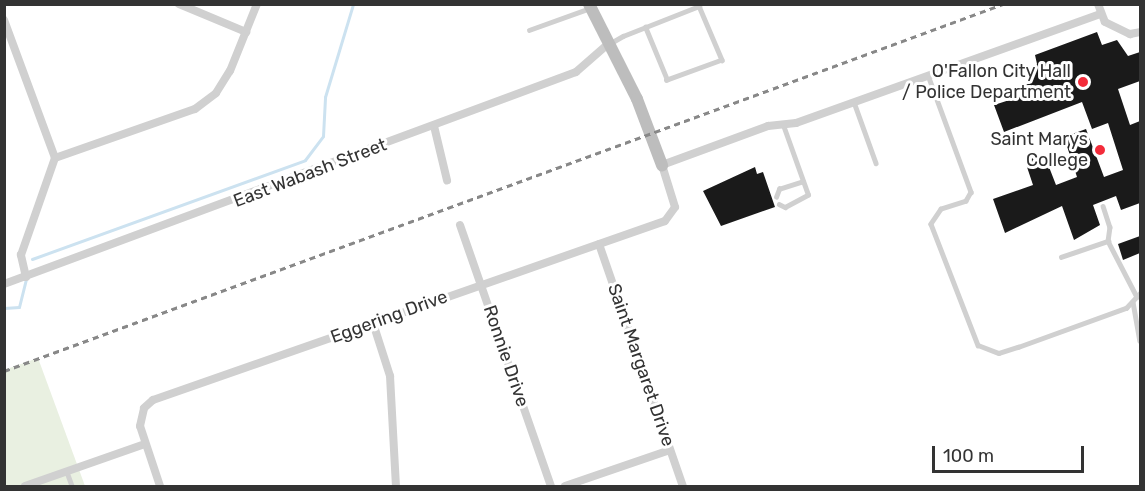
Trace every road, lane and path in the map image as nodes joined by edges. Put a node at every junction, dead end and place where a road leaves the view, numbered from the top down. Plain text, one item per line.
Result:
1 (179, 4) edge
2 (256, 4) edge
3 (1098, 4) edge
4 (589, 6) edge
5 (1098, 15) junction
6 (4, 20) edge
7 (645, 27) junction
8 (529, 30) dead end
9 (246, 32) junction
10 (1140, 32) edge
11 (607, 45) junction
12 (928, 75) junction
13 (854, 102) junction
14 (783, 125) junction
15 (434, 126) junction
16 (55, 158) junction
17 (876, 163) dead end
18 (662, 165) junction
19 (447, 180) dead end
20 (803, 181) junction
21 (776, 197) dead end
22 (778, 204) dead end
23 (1103, 206) dead end
24 (460, 225) dead end
25 (1108, 241) junction
26 (599, 244) junction
27 (1062, 257) dead end
28 (26, 277) junction
29 (4, 284) edge
30 (481, 284) junction
31 (1137, 297) edge
32 (373, 323) junction
33 (1140, 340) edge
34 (145, 444) junction
35 (670, 450) junction
36 (67, 472) junction
37 (25, 486) edge
38 (72, 486) edge
39 (159, 486) edge
40 (396, 486) edge
41 (551, 486) edge
42 (565, 486) edge
43 (683, 486) edge

1 - 9 street
2 - 9 street
3 - 5 street
4 - 8 lane
4 - 11 street
5 - 10 street
5 - 12 street
6 - 16 street
7 - 7 lane
7 - 11 lane
9 - 16 street
11 - 15 street, East Wabash Street
11 - 18 street
12 - 13 street
12 - 31 lane
13 - 14 street
13 - 17 lane
14 - 18 street
14 - 20 lane
15 - 19 street
15 - 28 street, East Wabash Street
16 - 28 street
18 - 26 street, Eggering Drive
20 - 21 lane
20 - 22 lane
23 - 25 lane
24 - 30 street, Ronnie Drive
25 - 27 lane
25 - 31 lane
26 - 30 street, Eggering Drive
26 - 35 street, Saint Margaret Drive
28 - 29 street, East Wabash Street
30 - 32 street, Eggering Drive
30 - 41 street, Ronnie Drive
31 - 33 lane
32 - 34 street, Eggering Drive
32 - 40 street
34 - 36 street
34 - 39 street, Eggering Drive
35 - 42 street
35 - 43 street, Saint Margaret Drive
36 - 37 street
36 - 38 lane

